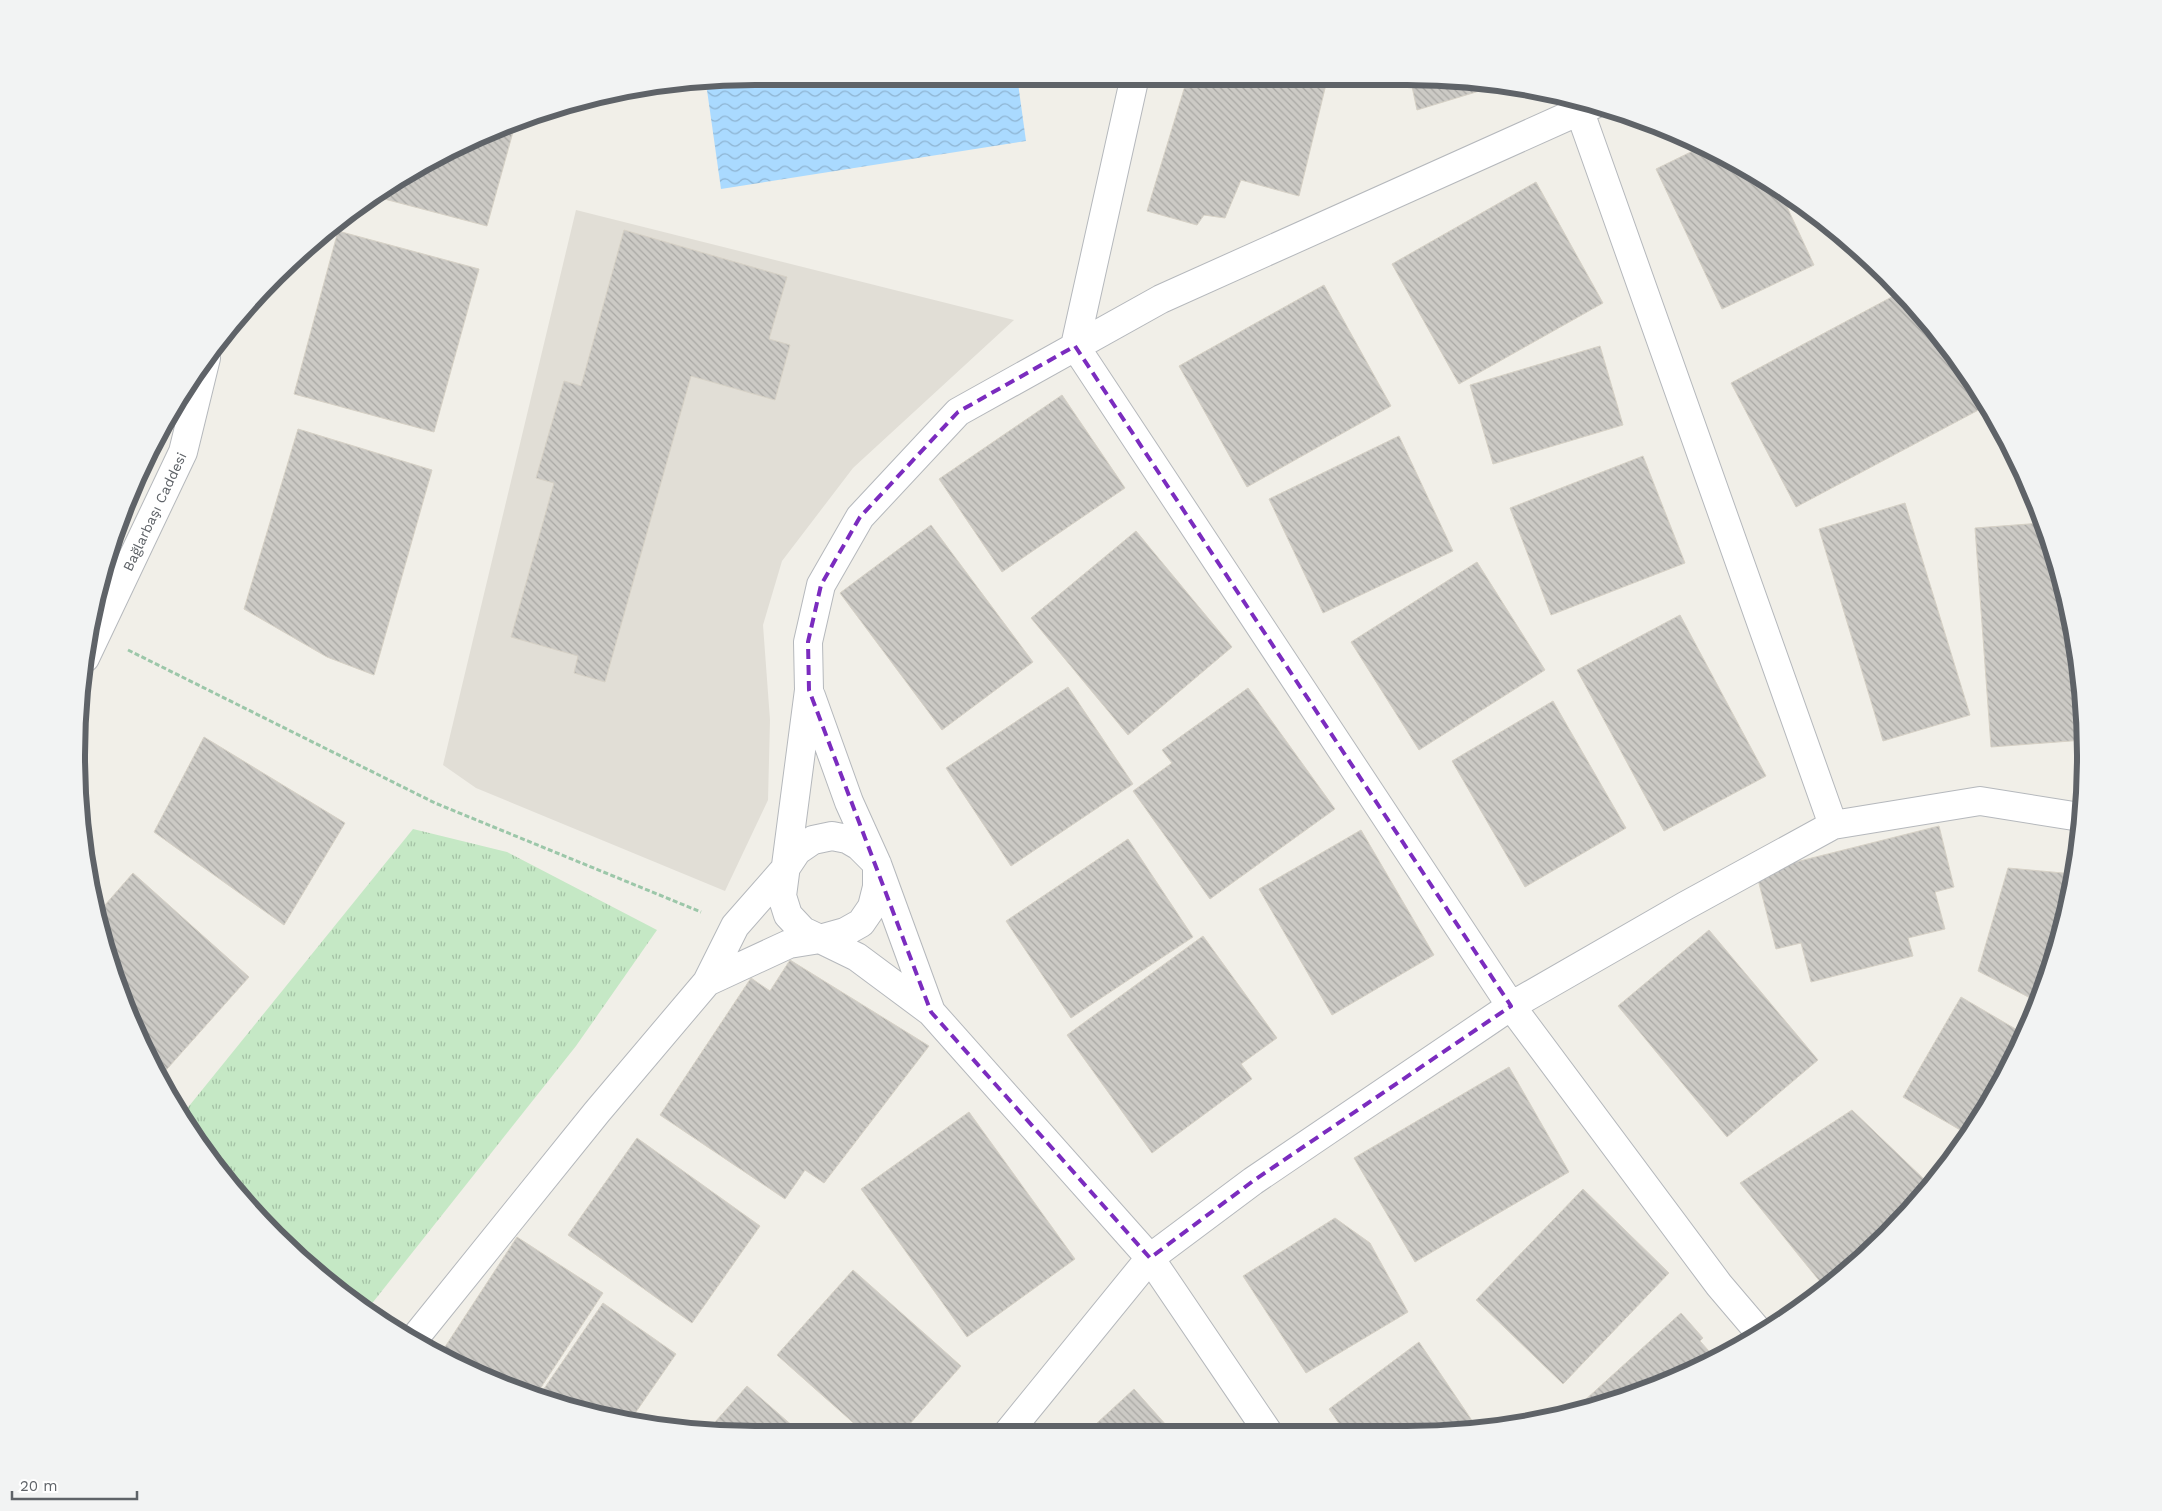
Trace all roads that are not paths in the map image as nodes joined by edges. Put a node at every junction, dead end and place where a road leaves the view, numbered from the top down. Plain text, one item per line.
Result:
1 (1133, 85) edge
2 (1584, 109) edge
3 (1588, 110) edge
4 (1075, 346) junction
5 (201, 379) edge
6 (98, 628) edge
7 (809, 690) junction
8 (2074, 816) edge
9 (1833, 825) junction
10 (877, 864) junction
11 (785, 869) junction
12 (820, 939) junction
13 (707, 982) junction
14 (1511, 1006) junction
15 (931, 1012) junction
16 (1150, 1258) junction
17 (1756, 1327) edge
18 (418, 1335) edge
19 (1013, 1426) edge
20 (1264, 1426) edge

1 - 4 street
2 - 4 street
3 - 9 street
4 - 7 street
4 - 14 street
5 - 6 street, Bağlarbaşı Caddesi
7 - 10 street
7 - 11 street
8 - 9 street
9 - 14 street
10 - 11 street
10 - 12 street
10 - 15 street
11 - 12 street
11 - 13 street
12 - 13 street
12 - 15 street
13 - 18 street
14 - 16 street
14 - 17 street
15 - 16 street
16 - 19 street
16 - 20 street

